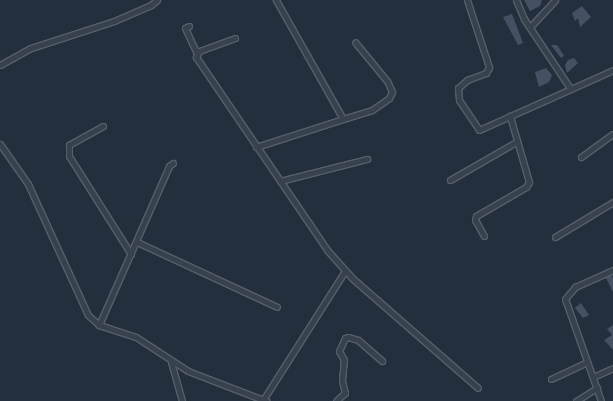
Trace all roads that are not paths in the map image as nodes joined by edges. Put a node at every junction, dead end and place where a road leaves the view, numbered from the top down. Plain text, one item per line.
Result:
1 (157, 0) edge
2 (276, 0) edge
3 (467, 0) edge
4 (516, 0) edge
5 (555, 0) edge
6 (190, 26) dead end
7 (530, 27) junction
8 (235, 38) dead end
9 (355, 42) dead end
10 (197, 54) junction
11 (0, 64) edge
12 (613, 70) edge
13 (570, 88) junction
14 (510, 116) junction
15 (344, 120) junction
16 (103, 126) dead end
17 (613, 134) edge
18 (516, 142) junction
19 (0, 144) edge
20 (256, 147) junction
21 (581, 157) dead end
22 (367, 159) dead end
23 (173, 163) dead end
24 (450, 180) dead end
25 (280, 181) junction
26 (613, 202) edge
27 (484, 236) dead end
28 (555, 237) dead end
29 (136, 242) junction
30 (131, 254) junction
31 (613, 270) edge
32 (345, 271) junction
33 (277, 307) dead end
34 (100, 325) junction
35 (382, 361) dead end
36 (171, 362) junction
37 (587, 362) junction
38 (613, 368) edge
39 (593, 377) junction
40 (551, 379) dead end
41 (478, 388) dead end
42 (597, 388) junction
43 (265, 400) edge
44 (182, 401) edge
45 (336, 401) edge
46 (576, 401) edge
47 (601, 401) edge

1 - 11 street
2 - 15 street
3 - 14 street
4 - 7 street
5 - 7 street
6 - 10 street
7 - 13 street
8 - 10 street
9 - 15 street
10 - 20 street
12 - 13 street
13 - 14 street
14 - 18 street
15 - 20 street
16 - 30 street
17 - 21 street
18 - 24 street
18 - 27 street
19 - 34 street
20 - 25 street
22 - 25 street
23 - 29 street
25 - 32 street
26 - 28 street
29 - 30 street
29 - 33 street
30 - 34 street
31 - 37 street
32 - 41 street
32 - 43 street
34 - 36 street
35 - 45 street
36 - 43 street
36 - 44 street
37 - 39 street
37 - 40 street
38 - 39 street
39 - 42 street
42 - 46 street
42 - 47 street

